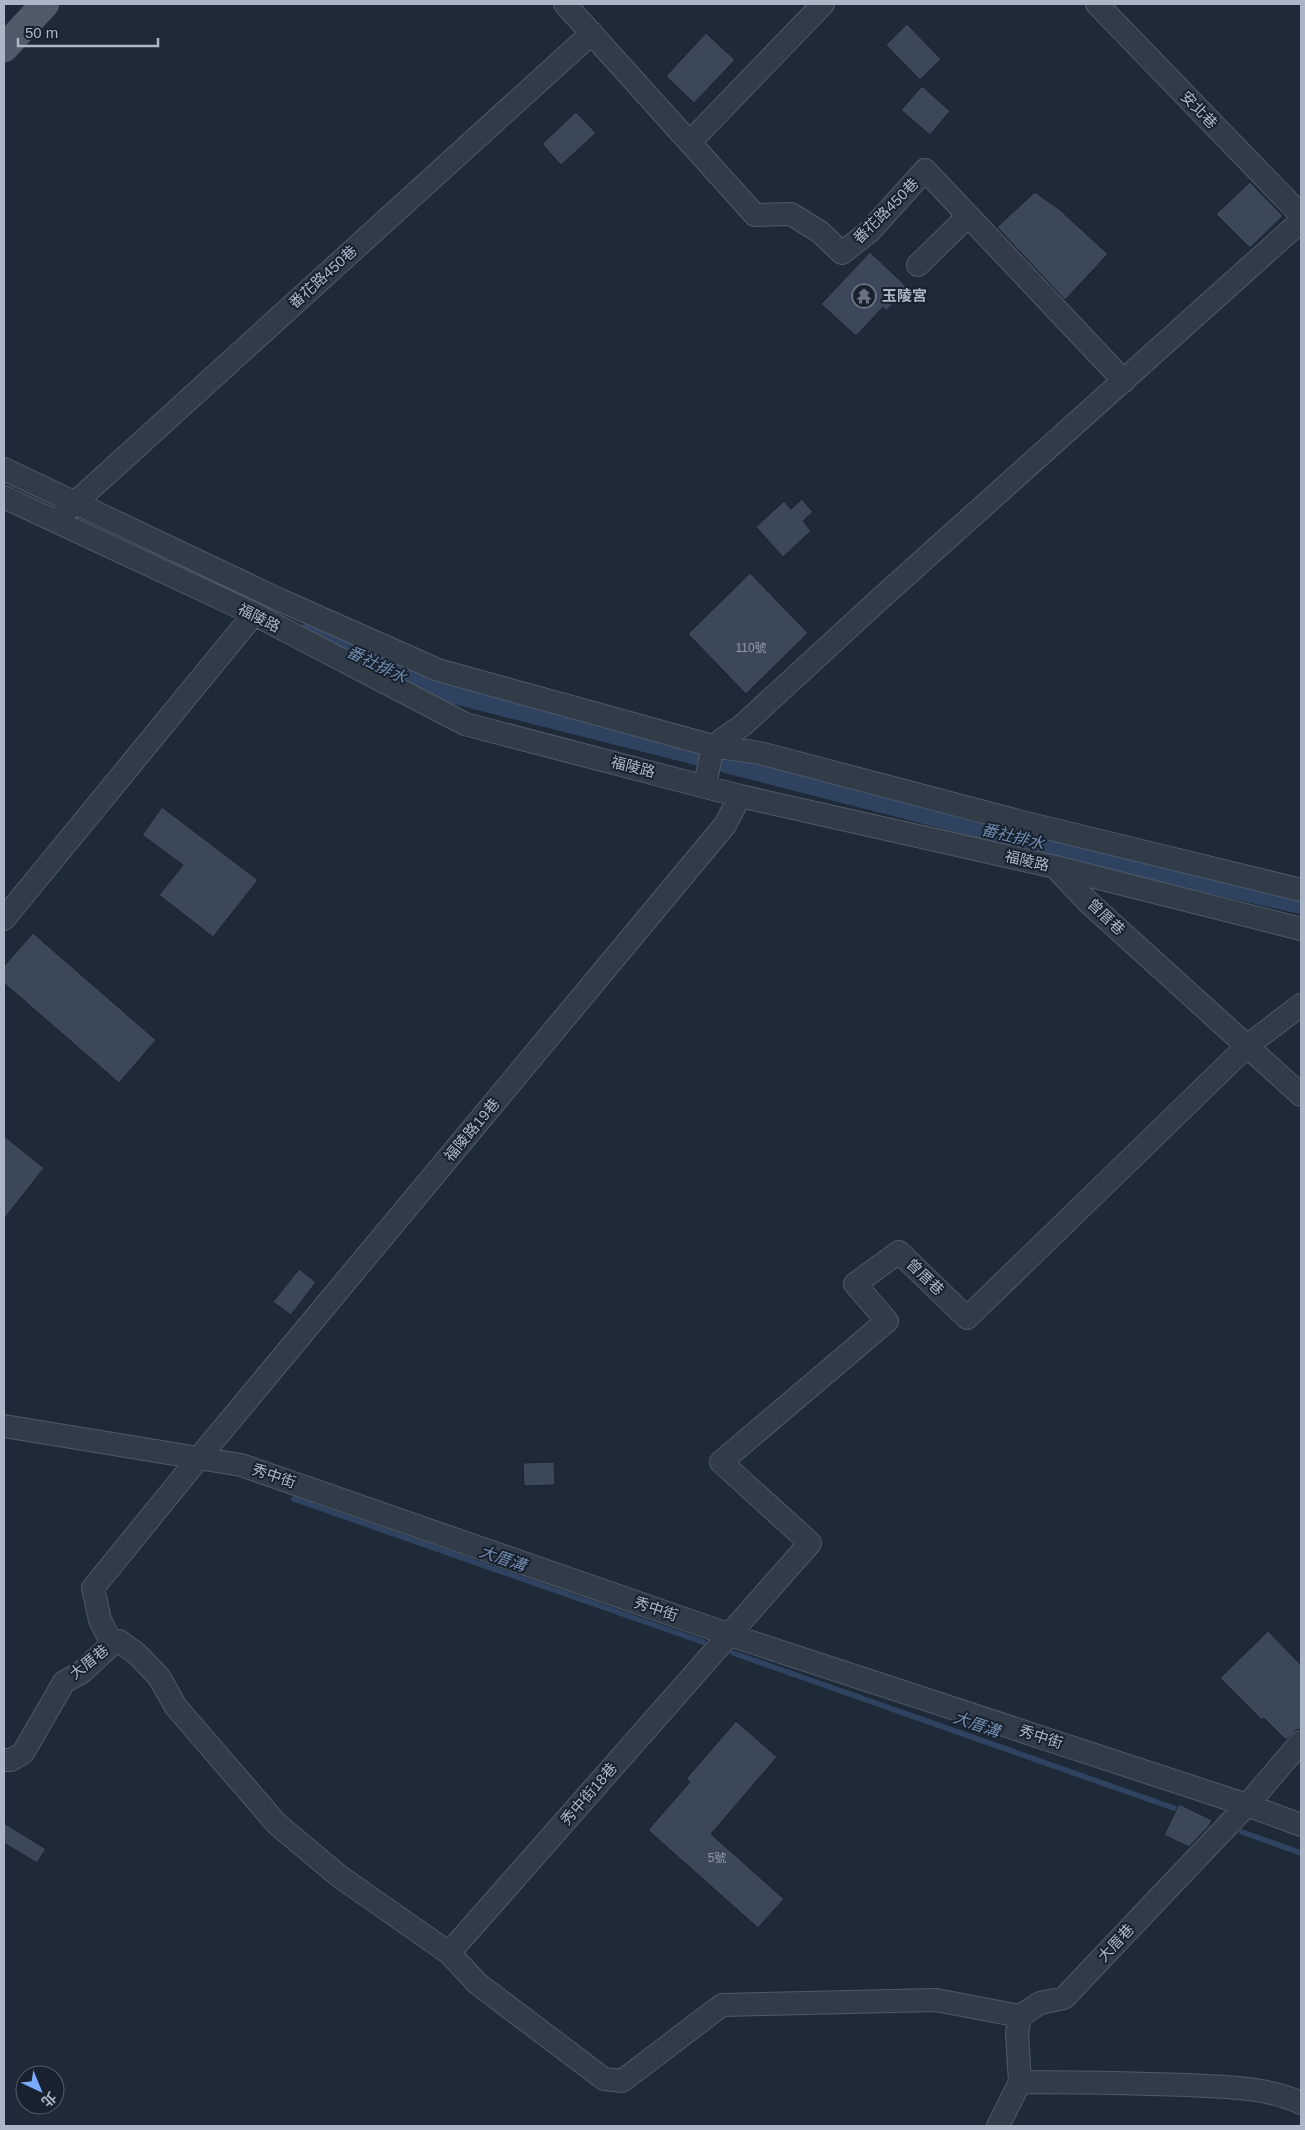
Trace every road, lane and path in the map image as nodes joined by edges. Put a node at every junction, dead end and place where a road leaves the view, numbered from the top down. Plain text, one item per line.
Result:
1 (45, 4) edge
2 (565, 4) edge
3 (823, 4) edge
4 (1096, 4) edge
5 (592, 33) junction
6 (4, 48) edge
7 (691, 142) junction
8 (1301, 215) edge
9 (968, 216) junction
10 (1301, 221) edge
11 (918, 265) dead end
12 (1124, 381) junction
13 (4, 469) edge
14 (4, 497) edge
15 (76, 502) junction
16 (55, 521) junction
17 (254, 614) junction
18 (714, 746) junction
19 (705, 785) junction
20 (740, 796) junction
21 (1055, 867) junction
22 (1301, 890) edge
23 (4, 918) edge
24 (1301, 929) edge
25 (1301, 1005) edge
26 (1247, 1046) junction
27 (1301, 1095) edge
28 (4, 1426) edge
29 (198, 1459) junction
30 (730, 1635) junction
31 (112, 1644) junction
32 (1301, 1742) edge
33 (4, 1760) edge
34 (1247, 1804) junction
35 (1301, 1825) edge
36 (449, 1952) junction
37 (1020, 2016) junction
38 (1020, 2082) junction
39 (1301, 2103) edge
40 (998, 2126) edge

1 - 6 main road
2 - 5 street, 番花路450巷
3 - 7 street
4 - 8 street, 安北巷
5 - 7 street, 番花路450巷
5 - 15 street, 番花路450巷
7 - 9 street, 番花路450巷
9 - 11 street
9 - 12 street, 番花路450巷
10 - 12 street
12 - 18 street
13 - 15 street
14 - 16 street, 福陵路
15 - 16 street, 番花路450巷
15 - 18 street
16 - 17 street, 福陵路
17 - 19 street, 福陵路
17 - 23 street
18 - 19 street
18 - 22 street
19 - 20 street, 福陵路
20 - 21 street, 福陵路
20 - 29 street, 福陵路19巷
21 - 24 street, 福陵路
21 - 26 street, 曾厝巷
25 - 26 street, 曾厝巷
26 - 27 street, 曾厝巷
26 - 30 street, 曾厝巷
28 - 29 street, 秀中街
29 - 30 street, 秀中街
29 - 31 street, 大厝巷
30 - 34 street, 秀中街
30 - 36 street, 秀中街18巷
31 - 33 street, 大厝巷
31 - 36 street
32 - 34 street, 大厝巷
34 - 35 street, 秀中街
34 - 37 street, 大厝巷
36 - 37 street
37 - 38 street
38 - 39 street
38 - 40 street

